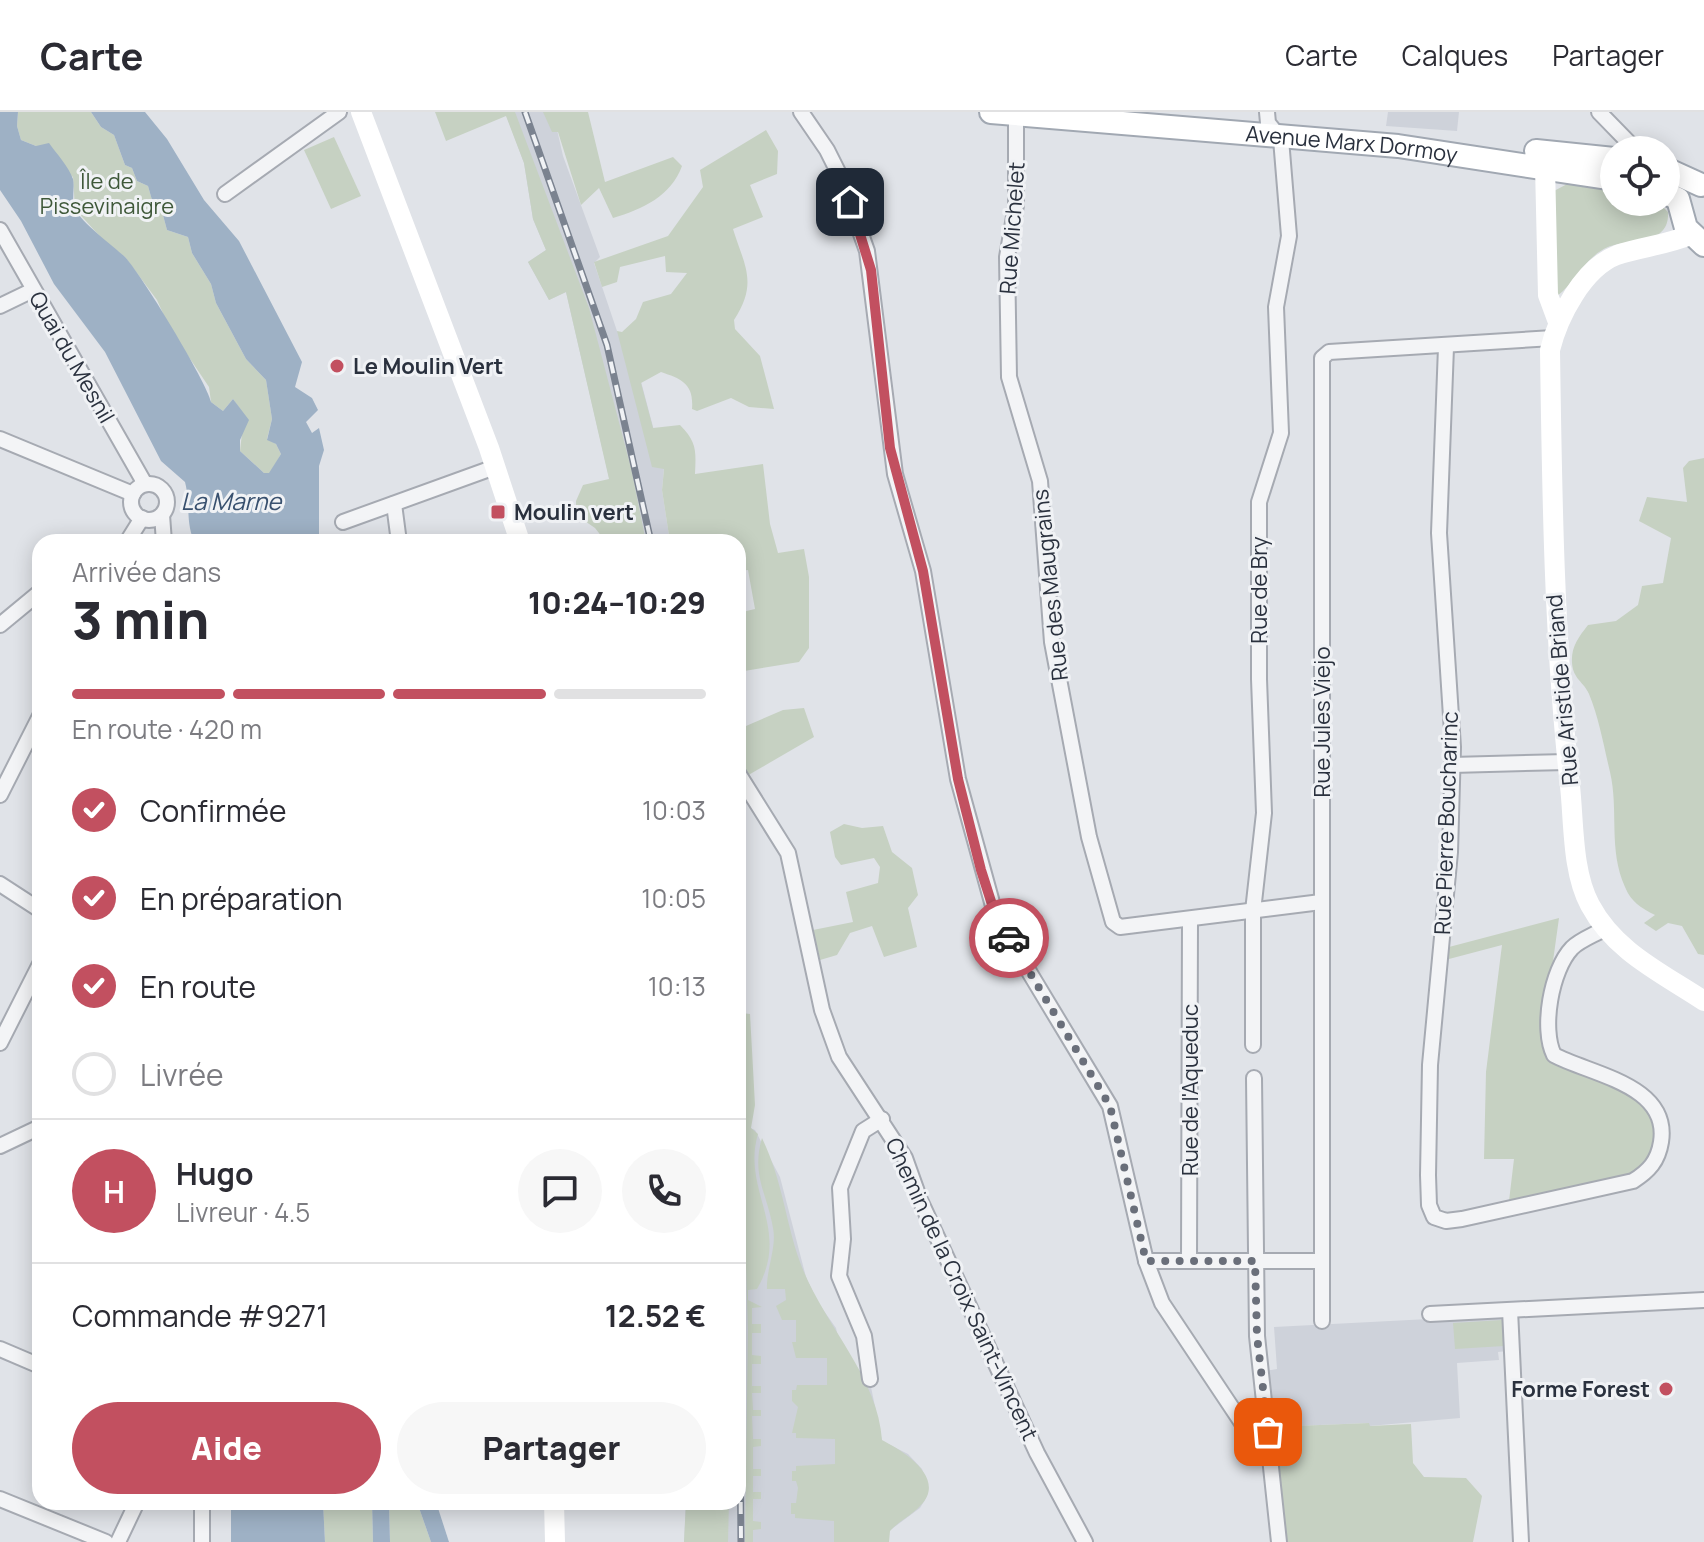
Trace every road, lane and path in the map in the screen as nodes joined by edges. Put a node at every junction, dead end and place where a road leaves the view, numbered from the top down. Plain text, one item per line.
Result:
1 (339, 112) edge
2 (361, 112) edge
3 (801, 112) edge
4 (991, 112) edge
5 (1154, 112) edge
6 (1599, 112) edge
7 (1016, 113) edge
8 (1272, 124) edge
9 (1616, 136) edge
10 (1600, 149) edge
11 (1545, 166) junction
12 (1680, 175) edge
13 (1600, 176) edge
14 (1703, 184) edge
15 (225, 194) dead end
16 (1680, 206) edge
17 (1682, 212) junction
18 (0, 230) edge
19 (1697, 240) edge
20 (31, 291) junction
21 (0, 306) edge
22 (1556, 330) junction
23 (1007, 343) joint
24 (1446, 347) junction
25 (4, 445) edge
26 (495, 467) junction
27 (145, 484) junction
28 (133, 494) junction
29 (394, 504) junction
30 (162, 515) junction
31 (142, 518) junction
32 (343, 522) dead end
33 (132, 534) edge
34 (163, 534) edge
35 (398, 534) edge
36 (517, 534) edge
37 (32, 599) edge
38 (0, 625) edge
39 (32, 732) edge
40 (1567, 762) junction
41 (1452, 765) junction
42 (746, 786) edge
43 (0, 795) edge
44 (0, 884) edge
45 (1321, 902) junction
46 (32, 905) edge
47 (1253, 911) junction
48 (1190, 920) junction
49 (1604, 929) junction
50 (32, 980) edge
51 (1700, 997) edge
52 (0, 1043) edge
53 (1253, 1045) dead end
54 (1254, 1078) dead end
55 (882, 1119) junction
56 (32, 1131) edge
57 (0, 1146) edge
58 (1146, 1261) junction
59 (1189, 1261) junction
60 (1255, 1261) junction
61 (1322, 1261) junction
62 (1704, 1300) edge
63 (1510, 1310) junction
64 (1430, 1314) dead end
65 (1322, 1321) dead end
66 (0, 1349) edge
67 (32, 1363) edge
68 (870, 1379) dead end
69 (1270, 1449) junction
70 (0, 1499) edge
71 (133, 1510) edge
72 (202, 1510) edge
73 (554, 1510) edge
74 (106, 1542) edge
75 (118, 1542) edge
76 (202, 1542) edge
77 (555, 1542) edge
78 (1085, 1542) edge
79 (1279, 1542) edge
80 (1521, 1542) edge

1 - 15 street
2 - 26 street
3 - 58 street
4 - 7 main road, Avenue Marx Dormoy
5 - 8 main road, Avenue Marx Dormoy
6 - 9 street
7 - 8 main road, Avenue Marx Dormoy
7 - 23 street, Rue Michelet
8 - 10 main road, Avenue Marx Dormoy
8 - 11 main road, Avenue Marx Dormoy
8 - 47 street, Rue de Bry
11 - 13 main road, Avenue Marx Dormoy
11 - 22 street, Rue Aristide Briand
12 - 14 main road
14 - 17 main road
16 - 17 main road
17 - 19 main road
18 - 20 street, Quai du Mesnil
19 - 22 street
20 - 21 street
20 - 27 street, Quai du Mesnil
22 - 24 street, Rue Jules Viejo
22 - 40 street, Rue Aristide Briand
23 - 48 street, Rue des Maugrains
24 - 41 street, Rue Pierre Boucharinc
24 - 45 street, Rue Jules Viejo
25 - 28 street
26 - 29 street
26 - 36 street
27 - 28 street
27 - 30 street
28 - 31 street
29 - 32 street
29 - 35 street
30 - 31 street
30 - 34 street
31 - 33 street
37 - 38 street
39 - 43 street
40 - 41 street
40 - 49 street, Rue Aristide Briand
41 - 49 street, Rue Pierre Boucharinc
42 - 55 street, Chemin de la Croix Saint-Vincent
44 - 46 street
45 - 47 street
45 - 61 street, Rue Jules Viejo
47 - 48 street
47 - 53 street, Rue de Bry
48 - 59 street, Rue de l'Aqueduc
49 - 51 street, Rue Aristide Briand
50 - 52 street
54 - 60 street
55 - 68 street
55 - 78 street, Chemin de la Croix Saint-Vincent
56 - 57 street
58 - 59 street
58 - 69 street
59 - 60 street
60 - 61 street
60 - 69 street
61 - 65 street, Rue Jules Viejo
62 - 63 street
63 - 64 street
63 - 80 street
66 - 67 street
69 - 79 street
70 - 74 street
71 - 75 street
72 - 76 street
73 - 77 street

